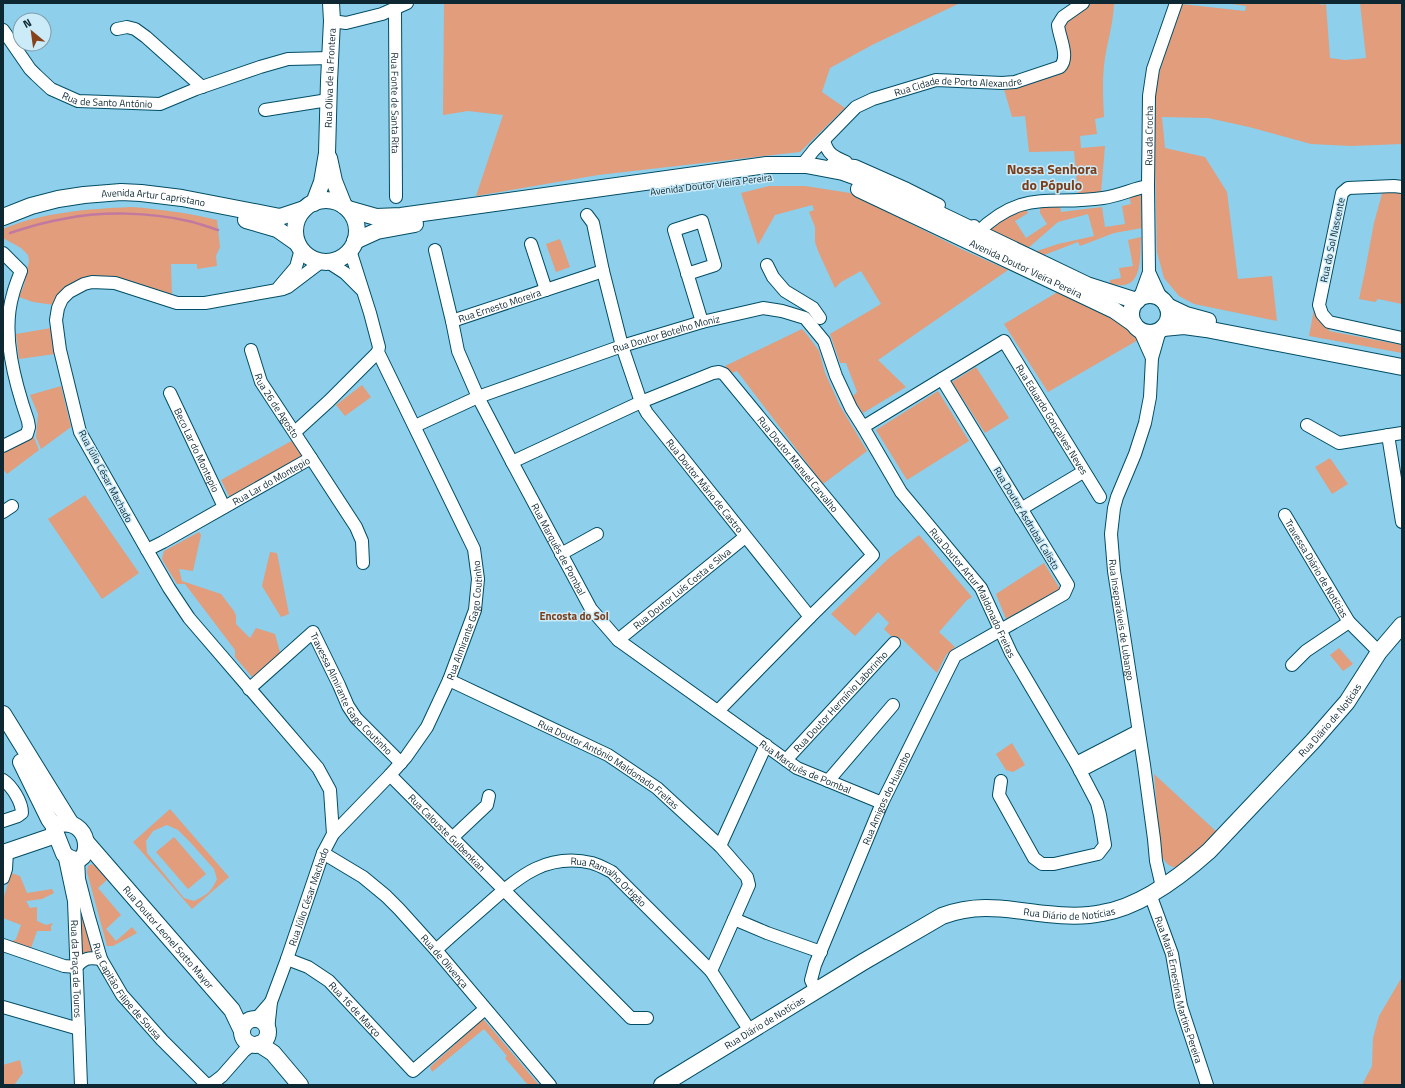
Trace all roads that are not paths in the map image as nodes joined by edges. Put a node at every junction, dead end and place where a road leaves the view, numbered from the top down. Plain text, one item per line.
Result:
1 (331, 3) edge
2 (407, 3) edge
3 (1083, 3) edge
4 (1176, 3) edge
5 (382, 9) edge
6 (395, 9) junction
7 (332, 21) junction
8 (117, 29) dead end
9 (3, 30) edge
10 (330, 58) junction
11 (202, 87) junction
12 (328, 100) junction
13 (265, 110) dead end
14 (824, 140) junction
15 (327, 153) junction
16 (802, 166) junction
17 (855, 166) junction
18 (1148, 186) junction
19 (1402, 187) edge
20 (396, 197) dead end
21 (309, 206) junction
22 (346, 208) junction
23 (587, 216) dead end
24 (3, 217) edge
25 (3, 224) edge
26 (977, 232) junction
27 (531, 244) dead end
28 (353, 245) junction
29 (299, 246) junction
30 (435, 250) dead end
31 (3, 253) edge
32 (325, 262) junction
33 (766, 265) dead end
34 (603, 271) junction
35 (1148, 272) junction
36 (687, 274) dead end
37 (277, 290) junction
38 (546, 290) junction
39 (785, 291) junction
40 (364, 293) junction
41 (1139, 299) junction
42 (1164, 302) junction
43 (773, 309) junction
44 (820, 318) dead end
45 (452, 321) junction
46 (702, 322) junction
47 (1136, 326) junction
48 (1161, 329) junction
49 (6, 335) edge
50 (1402, 338) edge
51 (622, 346) junction
52 (252, 350) dead end
53 (378, 352) junction
54 (1402, 357) edge
55 (1152, 358) junction
56 (1402, 367) edge
57 (942, 379) junction
58 (170, 393) dead end
59 (478, 397) junction
60 (641, 402) junction
61 (1307, 425) dead end
62 (415, 426) junction
63 (863, 427) junction
64 (294, 432) junction
65 (1402, 433) edge
66 (1388, 436) junction
67 (3, 446) edge
68 (311, 458) junction
69 (512, 462) junction
70 (1083, 472) junction
71 (1100, 497) dead end
72 (224, 508) junction
73 (1021, 509) junction
74 (1285, 514) dead end
75 (1402, 522) edge
76 (597, 534) dead end
77 (745, 537) junction
78 (146, 550) junction
79 (561, 554) junction
80 (363, 563) dead end
81 (810, 617) junction
82 (1349, 622) junction
83 (1402, 625) edge
84 (1000, 631) junction
85 (618, 640) junction
86 (894, 643) dead end
87 (1379, 652) junction
88 (1292, 665) dead end
89 (449, 680) junction
90 (249, 689) junction
91 (893, 705) dead end
92 (718, 711) junction
93 (3, 714) edge
94 (3, 729) edge
95 (1139, 735) junction
96 (766, 746) junction
97 (786, 760) junction
98 (401, 763) junction
99 (1078, 767) junction
100 (390, 776) junction
101 (3, 780) edge
102 (828, 781) junction
103 (1001, 781) dead end
104 (330, 790) junction
105 (489, 796) dead end
106 (882, 804) junction
107 (351, 816) junction
108 (3, 821) edge
109 (71, 824) junction
110 (55, 830) junction
111 (333, 834) junction
112 (452, 838) junction
113 (720, 846) junction
114 (4, 849) edge
115 (78, 853) junction
116 (323, 853) junction
117 (3, 878) edge
118 (504, 889) junction
119 (1156, 890) junction
120 (734, 919) junction
121 (3, 945) edge
122 (436, 950) junction
123 (821, 952) junction
124 (101, 959) junction
125 (287, 959) junction
126 (76, 967) junction
127 (711, 971) junction
128 (816, 991) junction
129 (271, 1002) junction
130 (3, 1007) edge
131 (486, 1009) junction
132 (232, 1010) junction
133 (647, 1018) dead end
134 (255, 1019) junction
135 (79, 1029) junction
136 (750, 1030) junction
137 (254, 1039) junction
138 (80, 1085) edge
139 (206, 1085) edge
140 (300, 1085) edge
141 (550, 1085) edge
142 (662, 1085) edge
143 (1207, 1085) edge

1 - 7 main road, Rua Oliva de la Frontera
2 - 6 street
3 - 14 street, Rua Cidade de Porto Alexandre
4 - 18 street, Rua da Crocha
5 - 6 street
5 - 7 street
6 - 20 street, Rua Fonte de Santa Rita
7 - 10 main road, Rua Oliva de la Frontera
8 - 11 street
9 - 11 street, Rua de Santo António
10 - 11 street, Rua de Santo António
10 - 12 main road, Rua Oliva de la Frontera
12 - 13 street
12 - 15 main road, Rua Oliva de la Frontera
14 - 16 street, Rua Cidade de Porto Alexandre
14 - 17 street
15 - 21 main road, Rua Oliva de la Frontera
15 - 22 main road, Rua Oliva de la Frontera
16 - 17 street, Avenida Doutor Vieira Pereira
16 - 22 main road, Avenida Doutor Vieira Pereira
16 - 26 main road, Avenida Doutor Vieira Pereira
17 - 26 street, Avenida Doutor Vieira Pereira
18 - 26 street
18 - 35 street, Rua da Crocha
19 - 50 street, Rua do Sol Nascente
21 - 22 main road
21 - 24 main road, Avenida Artur Capristano
21 - 29 main road
22 - 28 main road
23 - 34 street, Rua Doutor Mário de Castro
25 - 29 main road, Avenida Artur Capristano
26 - 41 main road, Avenida Doutor Vieira Pereira
27 - 38 street, Rua Ernesto Moreira
28 - 32 main road
28 - 40 street, Rua Almirante Gago Coutinho
28 - 47 main road, Avenida Doutor Vieira Pereira
29 - 32 main road
29 - 37 street
30 - 45 street, Rua Marquês de Pombal
31 - 49 street
32 - 37 street, Rua Júlio César Machado
32 - 40 street, Rua Almirante Gago Coutinho
33 - 39 street
34 - 38 street, Rua Ernesto Moreira
34 - 51 street, Rua Doutor Mário de Castro
35 - 41 street, Rua da Crocha
35 - 42 street, Rua da Crocha
36 - 46 street
37 - 78 street, Rua Júlio César Machado
38 - 45 street, Rua Ernesto Moreira
39 - 43 street
39 - 44 street
40 - 53 street, Rua Almirante Gago Coutinho
41 - 42 main road
41 - 47 main road
42 - 48 main road
42 - 54 main road
43 - 46 street, Rua Doutor Botelho Moniz
43 - 63 street, Rua Doutor Botelho Moniz
45 - 59 street, Rua Marquês de Pombal
46 - 51 street, Rua Doutor Botelho Moniz
47 - 48 main road
47 - 55 street, Rua Inseparáveis de Lubango
48 - 55 street, Rua Inseparáveis de Lubango
48 - 56 main road
49 - 67 street
51 - 59 street, Rua Doutor Botelho Moniz
51 - 60 street, Rua Doutor Mário de Castro
52 - 64 street, Rua 26 de Agosto
53 - 62 street, Rua Almirante Gago Coutinho
53 - 64 street
55 - 95 street, Rua Inseparáveis de Lubango
57 - 63 street
57 - 70 street, Rua Eduardo Gonçalves Neves
57 - 73 street, Rua Doutor Asdrubal Calisto
58 - 72 street, Beco Lar do Montepio
59 - 62 street, Rua Doutor Botelho Moniz
59 - 69 street, Rua Marquês de Pombal
60 - 69 street
60 - 77 street, Rua Doutor Mário de Castro
60 - 81 street, Rua Doutor Manuel Carvalho
61 - 66 street
62 - 89 street, Rua Almirante Gago Coutinho
63 - 84 street, Rua Doutor Artur Maldonado Freitas
64 - 68 street, Rua 26 de Agosto
65 - 66 street
66 - 75 street
68 - 72 street, Rua Lar do Montepio
68 - 80 street, Rua Lar do Montepio
69 - 79 street, Rua Marquês de Pombal
70 - 71 street, Rua Eduardo Gonçalves Neves
70 - 73 street
72 - 78 street, Rua Lar do Montepio
73 - 84 street, Rua Doutor Asdrubal Calisto
74 - 82 street, Travessa Diário de Notícias
76 - 79 street
77 - 81 street, Rua Doutor Mário de Castro
77 - 85 street, Rua Doutor Luís Costa e Silva
78 - 90 street, Rua Júlio César Machado
79 - 85 street, Rua Marquês de Pombal
81 - 92 street
82 - 87 street, Travessa Diário de Notícias
82 - 88 street, Travessa Diário de Notícias
83 - 87 main road, Rua Diário de Notícias
84 - 99 street, Rua Doutor Artur Maldonado Freitas
84 - 106 street, Rua Amigos do Huambo
85 - 92 street, Rua Marquês de Pombal
86 - 97 street, Rua Doutor Hermínio Laborinho
87 - 119 main road, Rua Diário de Notícias
89 - 98 street, Rua Almirante Gago Coutinho
89 - 113 street, Rua Doutor António Maldonado Freitas
90 - 98 street, Travessa Almirante Gago Coutinho
90 - 104 street, Rua Júlio César Machado
91 - 102 street
92 - 96 street, Rua Marquês de Pombal
93 - 109 main road
94 - 110 main road
95 - 99 street
95 - 119 street, Rua Inseparáveis de Lubango
96 - 97 street, Rua Marquês de Pombal
96 - 113 street
97 - 102 street, Rua Marquês de Pombal
98 - 100 street, Rua Almirante Gago Coutinho
99 - 103 street, Rua Doutor Artur Maldonado Freitas
100 - 107 street, Rua Almirante Gago Coutinho
100 - 112 street, Rua Calouste Gulbenkian
101 - 108 street
102 - 106 street, Rua Marquês de Pombal
104 - 107 street, Rua Júlio César Machado
104 - 111 street, Rua Júlio César Machado
105 - 112 street
106 - 123 street, Rua Amigos do Huambo
107 - 111 street, Rua Almirante Gago Coutinho
109 - 110 main road
109 - 115 main road
110 - 114 main road
110 - 115 main road
111 - 116 street, Rua Júlio César Machado
112 - 118 street, Rua Calouste Gulbenkian
113 - 120 street, Rua Doutor António Maldonado Freitas
114 - 117 street
115 - 124 street, Rua Capitão Filipe de Sousa
115 - 126 street, Rua da Praça de Touros
115 - 132 main road, Rua Doutor Leonel Sotto Mayor
116 - 122 street, Rua de Olivença
116 - 125 street, Rua Júlio César Machado
118 - 122 street, Rua Ramalho Ortigão
118 - 127 street, Rua Ramalho Ortigão
118 - 133 street, Rua Calouste Gulbenkian
119 - 128 main road, Rua Diário de Notícias
119 - 143 street, Rua Maria Ernestina Martins Pereira
120 - 123 street
120 - 127 street
121 - 126 street
122 - 131 street, Rua de Olivença
123 - 128 street, Rua Amigos do Huambo
124 - 126 street
124 - 139 street, Rua Capitão Filipe de Sousa
125 - 129 street, Rua Júlio César Machado
125 - 131 street, Rua 16 de Março
126 - 135 street, Rua da Praça de Touros
127 - 136 street, Rua Ramalho Ortigão
128 - 136 main road, Rua Diário de Notícias
129 - 134 street
129 - 137 street
130 - 135 street
131 - 141 street, Rua de Olivença
132 - 134 main road, Rua Doutor Leonel Sotto Mayor
132 - 137 main road, Rua Doutor Leonel Sotto Mayor
134 - 137 main road
135 - 138 street, Rua da Praça de Touros
136 - 142 main road, Rua Diário de Notícias
137 - 139 street
137 - 140 main road

